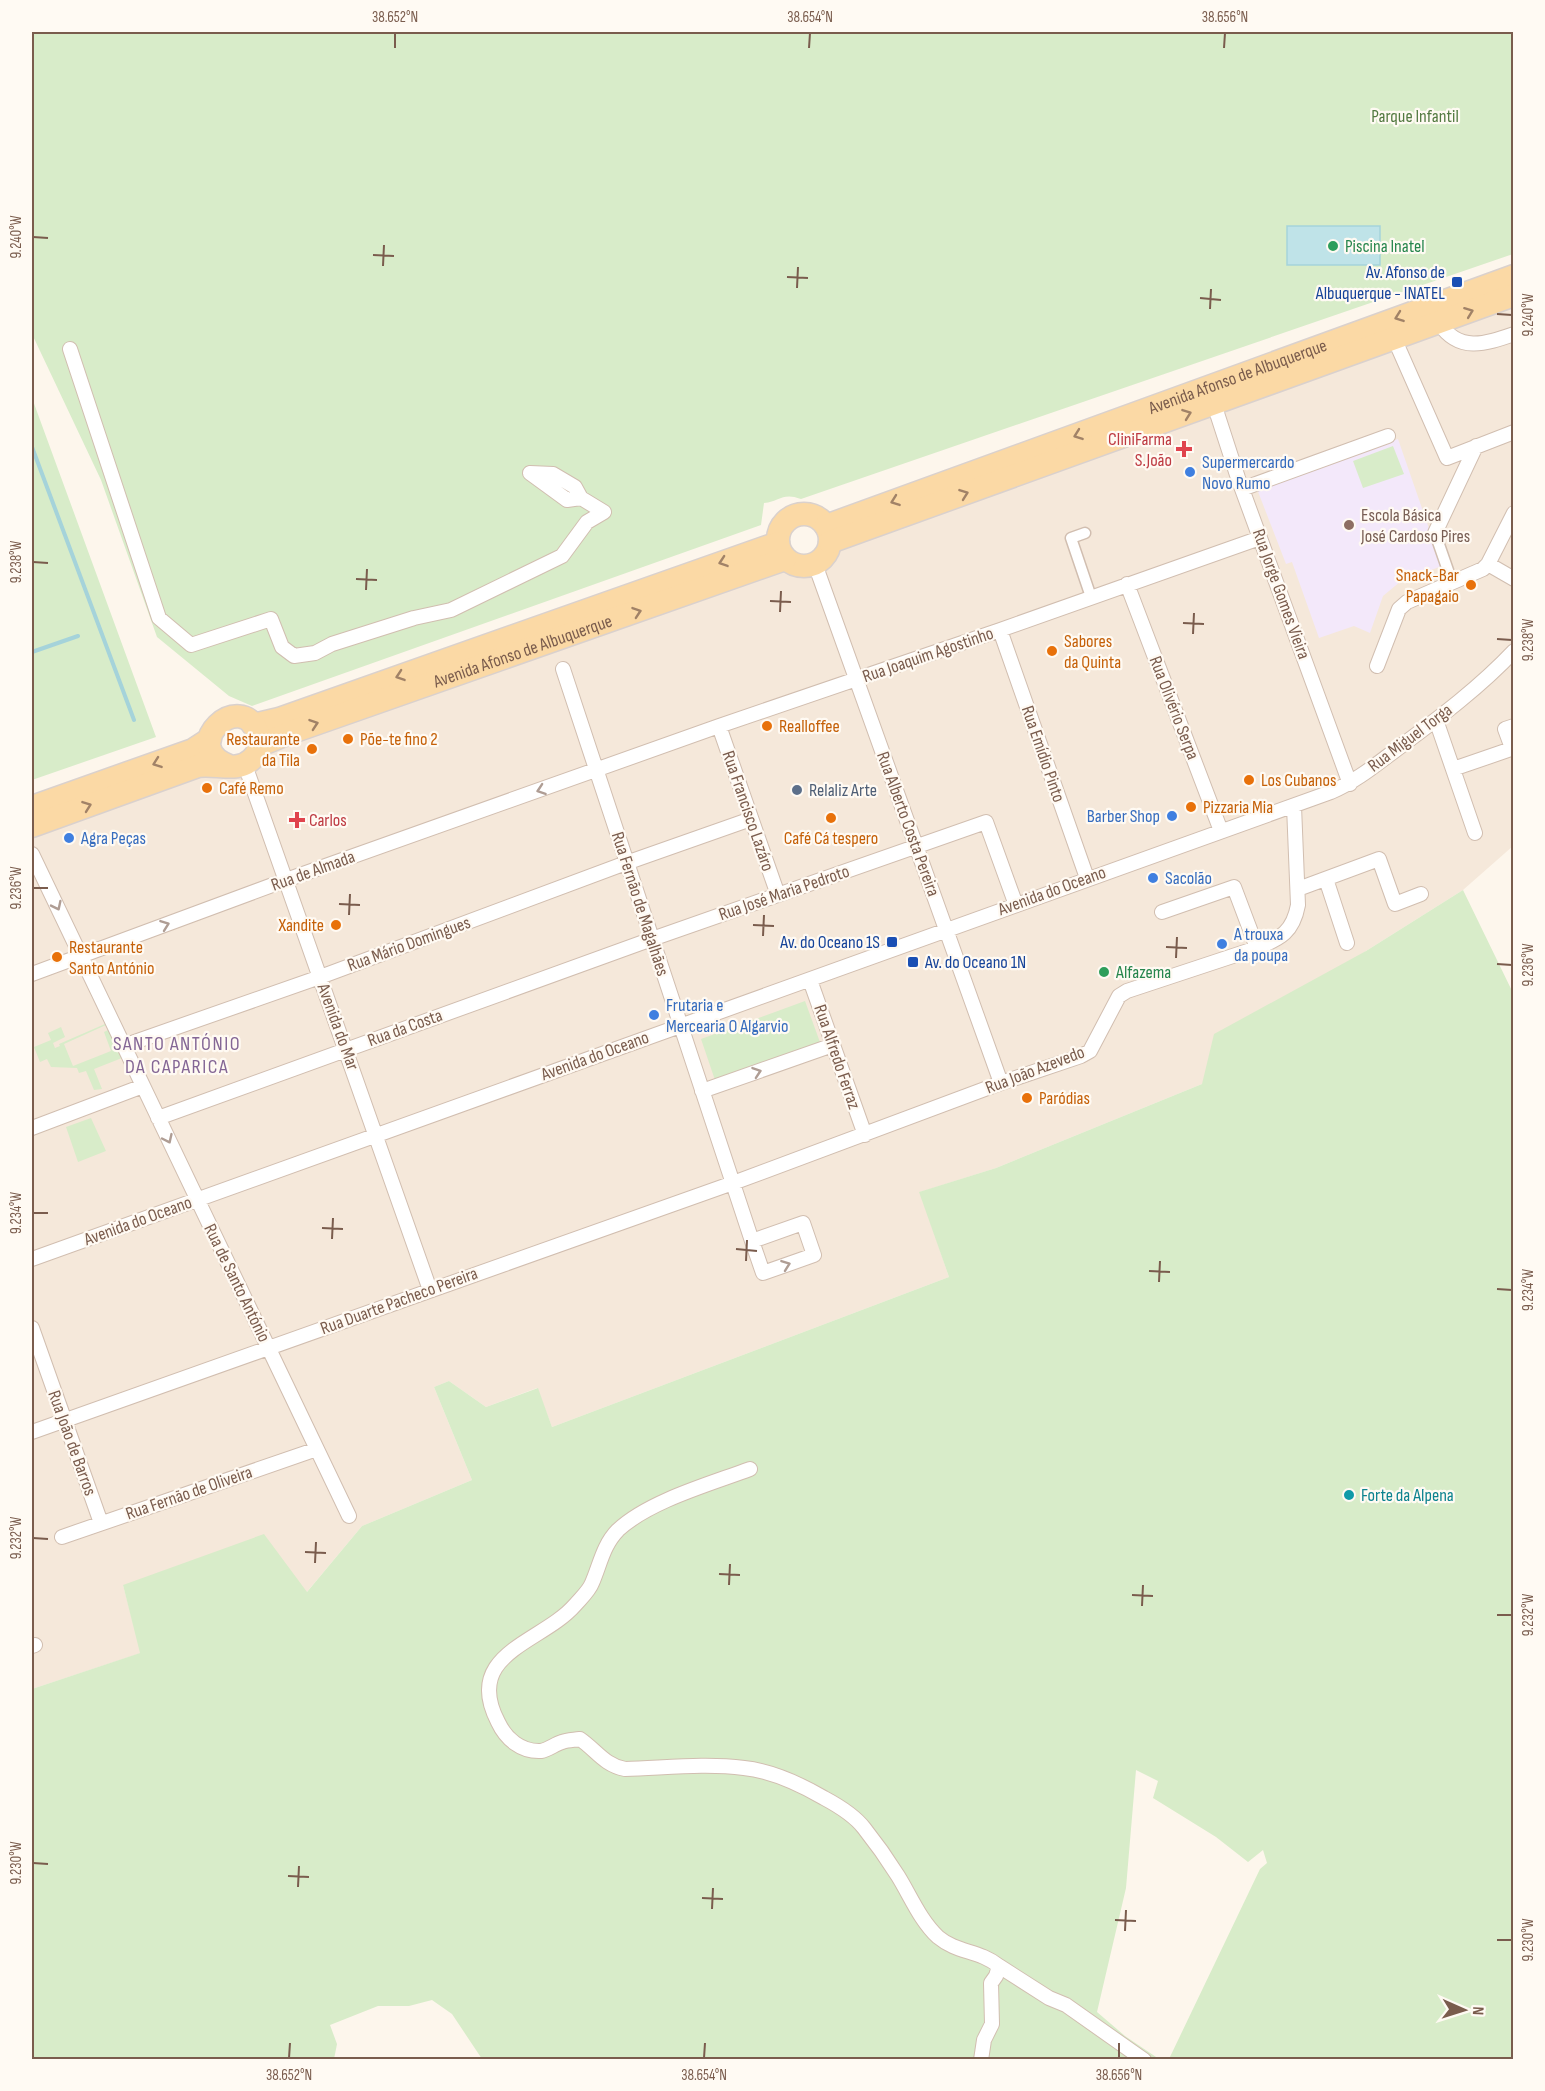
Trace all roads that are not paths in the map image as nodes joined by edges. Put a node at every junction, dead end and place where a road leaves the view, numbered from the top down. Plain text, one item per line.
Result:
1 (1514, 276) edge
2 (1514, 295) edge
3 (1439, 323) junction
4 (1514, 334) edge
5 (1394, 338) junction
6 (70, 349) dead end
7 (1214, 404) junction
8 (1514, 432) edge
9 (1388, 436) dead end
10 (1476, 447) junction
11 (530, 473) dead end
12 (1242, 489) junction
13 (1514, 513) edge
14 (1086, 533) dead end
15 (1435, 533) joint
16 (828, 534) junction
17 (1260, 538) junction
18 (782, 551) junction
19 (815, 564) junction
20 (1488, 564) junction
21 (1514, 579) edge
22 (1452, 582) junction
23 (1127, 584) junction
24 (1091, 597) junction
25 (1000, 630) junction
26 (1514, 651) edge
27 (1377, 666) dead end
28 (563, 669) dead end
29 (856, 680) junction
30 (1436, 720) junction
31 (718, 726) junction
32 (1514, 726) edge
33 (256, 735) junction
34 (210, 739) junction
35 (1513, 748) edge
36 (237, 766) junction
37 (1453, 769) junction
38 (596, 771) junction
39 (1350, 784) junction
40 (1294, 806) junction
41 (32, 807) edge
42 (751, 819) junction
43 (32, 826) edge
44 (1221, 831) junction
45 (1475, 833) dead end
46 (916, 846) junction
47 (32, 854) edge
48 (626, 863) junction
49 (1087, 878) junction
50 (1326, 879) junction
51 (286, 880) junction
52 (1298, 889) junction
53 (1421, 894) dead end
54 (777, 895) junction
55 (1016, 904) junction
56 (1162, 912) dead end
57 (947, 931) junction
58 (652, 939) junction
59 (1347, 943) dead end
60 (1257, 948) junction
61 (80, 956) junction
62 (32, 974) edge
63 (320, 977) junction
64 (810, 980) junction
65 (681, 1026) junction
66 (833, 1045) junction
67 (123, 1046) junction
68 (346, 1050) junction
69 (1002, 1083) junction
70 (143, 1086) junction
71 (702, 1091) junction
72 (158, 1118) junction
73 (32, 1128) edge
74 (376, 1134) junction
75 (865, 1135) junction
76 (733, 1183) junction
77 (197, 1199) junction
78 (752, 1241) junction
79 (32, 1259) edge
80 (430, 1290) junction
81 (32, 1328) edge
82 (268, 1348) junction
83 (64, 1420) junction
84 (32, 1432) edge
85 (317, 1449) junction
86 (750, 1469) dead end
87 (349, 1516) dead end
88 (101, 1523) junction
89 (62, 1537) dead end
90 (999, 1966) junction
91 (981, 2060) edge
92 (1144, 2060) edge

1 -> 16 main road, Avenida Afonso de Albuquerque
3 -> 2 main road, Avenida Afonso de Albuquerque
3 - 4 street
3 - 5 main road, Avenida Afonso de Albuquerque
5 - 7 main road, Avenida Afonso de Albuquerque
5 - 10 street
6 - 11 street
7 - 12 street, Rua Jorge Gomes Vieira
16 -> 7 main road, Avenida Afonso de Albuquerque
8 - 10 street
9 - 12 street
10 - 15 street
12 - 17 street, Rua Jorge Gomes Vieira
13 - 20 street
14 - 24 street
15 - 22 street
16 - 18 main road
16 - 19 main road
17 - 23 street, Rua Joaquim Agostinho
17 - 39 street, Rua Jorge Gomes Vieira
18 - 19 main road
18 - 33 main road, Avenida Afonso de Albuquerque
19 - 29 street, Rua Alberto Costa Pereira
20 - 21 street
20 - 22 street
22 - 27 street
23 - 24 street, Rua Joaquim Agostinho
23 - 44 street, Rua Olivério Serpa
24 - 25 street, Rua Joaquim Agostinho
25 - 29 street, Rua Joaquim Agostinho
25 - 49 street, Rua Emídio Pinto
26 - 30 street, Rua Miguel Torga
28 - 38 street, Rua Fernão de Magalhães
29 - 31 street, Rua Joaquim Agostinho
29 - 46 street, Rua Alberto Costa Pereira
30 - 37 street
30 - 39 street, Rua Miguel Torga
31 - 38 street, Rua Joaquim Agostinho
31 - 42 street, Rua Francisco Lazáro
32 - 35 street
33 - 34 main road, Avenida Afonso de Albuquerque
33 - 36 main road
34 - 36 main road
34 -> 41 main road, Avenida Afonso de Albuquerque
35 - 37 street
43 -> 36 main road
36 - 51 street, Avenida do Mar
37 - 45 street
38 - 48 street, Rua Fernão de Magalhães
38 -> 51 street, Rua de Almada
39 - 40 street, Rua Miguel Torga
40 - 44 street, Avenida do Oceano
40 - 52 street, Rua João Azevedo
42 - 48 street, Rua Mário Domingues
42 - 54 street, Rua Francisco Lazáro
44 - 49 street, Avenida do Oceano
46 - 54 street, Rua José Maria Pedroto
46 - 55 street, Rua José Maria Pedroto
46 - 57 street, Rua Alberto Costa Pereira
47 -> 61 street, Rua de Santo António
48 - 58 street, Rua Fernão de Magalhães
48 - 63 street, Rua Mário Domingues
49 - 55 street, Avenida do Oceano
50 - 52 street
50 - 53 street
50 - 59 street
61 -> 51 street, Rua de Almada
51 - 63 street, Avenida do Mar
52 - 60 street, Rua João Azevedo
54 - 58 street, Rua José Maria Pedroto
55 - 57 street, Avenida do Oceano
56 - 60 street
57 - 64 street, Avenida do Oceano
57 - 69 street, Rua Alberto Costa Pereira
58 - 65 street, Rua Fernão de Magalhães
58 - 68 street, Rua da Costa
60 - 69 street, Rua João Azevedo
61 - 62 street, Rua de Almada
61 - 67 street, Rua de Santo António
63 - 67 street, Rua Mário Domingues
63 - 68 street, Avenida do Mar
64 - 65 street, Avenida do Oceano
64 - 66 street, Rua Alfredo Ferraz
65 - 71 street, Rua Fernão de Magalhães
65 - 74 street, Avenida do Oceano
71 -> 66 street
66 - 75 street, Rua Alfredo Ferraz
67 - 70 street, Rua de Santo António
68 - 72 street, Rua da Costa
68 - 74 street, Avenida do Mar
69 - 75 street, Rua João Azevedo
70 - 72 street, Rua de Santo António
70 - 73 street
71 - 76 street, Rua Fernão de Magalhães
72 -> 77 street, Rua de Santo António
74 - 77 street, Avenida do Oceano
74 - 80 street, Avenida do Mar
75 - 76 street, Rua João Azevedo
76 - 78 street, Rua Fernão de Magalhães
76 - 80 street, Rua Duarte Pacheco Pereira
77 - 79 street, Avenida do Oceano
77 - 82 street, Rua de Santo António
78 -> 78 street, Rua Fernão de Magalhães
80 - 82 street, Rua Duarte Pacheco Pereira
81 - 83 street, Rua João de Barros
82 - 83 street, Rua Duarte Pacheco Pereira
82 - 85 street, Rua de Santo António
83 - 84 street, Rua Duarte Pacheco Pereira
83 - 88 street, Rua João de Barros
85 - 87 street, Rua de Santo António
85 - 88 street, Rua Fernão de Oliveira
86 - 90 street
88 - 89 street, Rua Fernão de Oliveira
90 - 91 street
90 - 92 street

